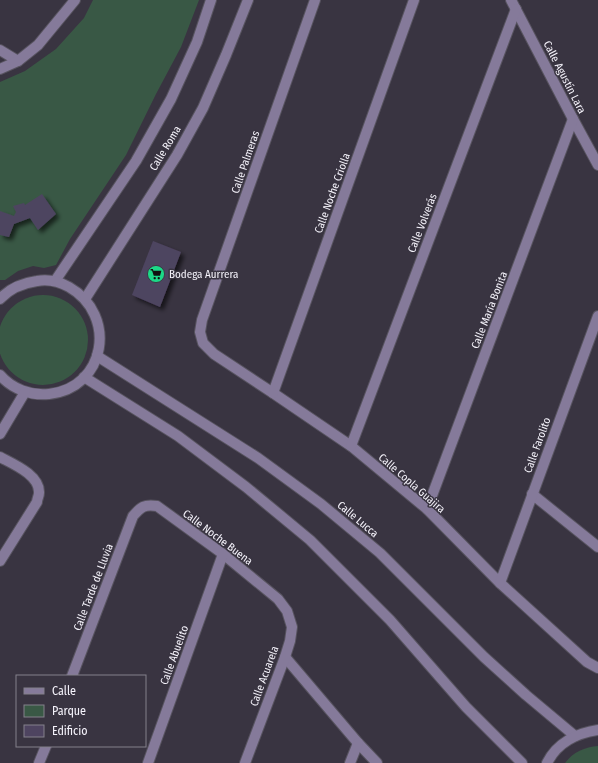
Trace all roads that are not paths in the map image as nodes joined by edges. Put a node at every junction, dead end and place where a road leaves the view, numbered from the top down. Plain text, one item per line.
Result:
1 (75, 0) edge
2 (211, 0) edge
3 (248, 0) edge
4 (315, 0) edge
5 (414, 0) edge
6 (514, 4) edge
7 (0, 50) edge
8 (18, 61) junction
9 (0, 69) edge
10 (573, 119) junction
11 (598, 165) edge
12 (55, 281) junction
13 (1, 296) edge
14 (85, 299) junction
15 (598, 316) edge
16 (200, 332) joint
17 (97, 356) junction
18 (0, 375) edge
19 (84, 377) junction
20 (25, 392) junction
21 (273, 393) junction
22 (0, 434) edge
23 (351, 446) junction
24 (0, 456) edge
25 (532, 494) junction
26 (139, 509) joint
27 (427, 509) junction
28 (598, 547) edge
29 (223, 554) junction
30 (0, 561) edge
31 (500, 583) junction
32 (278, 599) joint
33 (285, 657) junction
34 (598, 668) edge
35 (72, 675) edge
36 (598, 730) edge
37 (575, 736) junction
38 (358, 743) junction
39 (46, 747) edge
40 (39, 763) edge
41 (148, 763) edge
42 (245, 763) edge
43 (350, 763) edge
44 (377, 763) edge
45 (522, 763) edge
46 (547, 763) edge

1 - 8 street
2 - 12 street, Calle Roma
3 - 14 street, Calle Roma
4 - 16 street, Calle Palmeras
5 - 21 street, Calle Noche Criolla
6 - 10 street, Calle Agustín Lara
6 - 23 street, Calle Volverás
7 - 8 street
8 - 9 street
10 - 11 street, Calle Agustín Lara
10 - 27 street, Calle María Bonita
12 - 13 street
12 - 14 street
14 - 17 street
15 - 25 street, Calle Farolito
16 - 21 street, Calle Copla Guajira
17 - 19 street
17 - 37 street, Calle Lucca
18 - 20 street
19 - 20 street
19 - 45 street
20 - 22 street
21 - 23 street, Calle Copla Guajira
23 - 27 street, Calle Copla Guajira
24 - 30 street
25 - 28 street
25 - 31 street, Calle Farolito
26 - 29 street, Calle Noche Buena
26 - 35 street, Calle Tarde de Lluvia
27 - 31 street, Calle Copla Guajira
29 - 32 street, Calle Noche Buena
29 - 41 street, Calle Abuelito
31 - 34 street, Calle Copla Guajira
32 - 33 street, Calle Acuarela
33 - 38 street
33 - 42 street, Calle Acuarela
36 - 37 street
37 - 46 street
38 - 43 street
38 - 44 street
39 - 40 street

